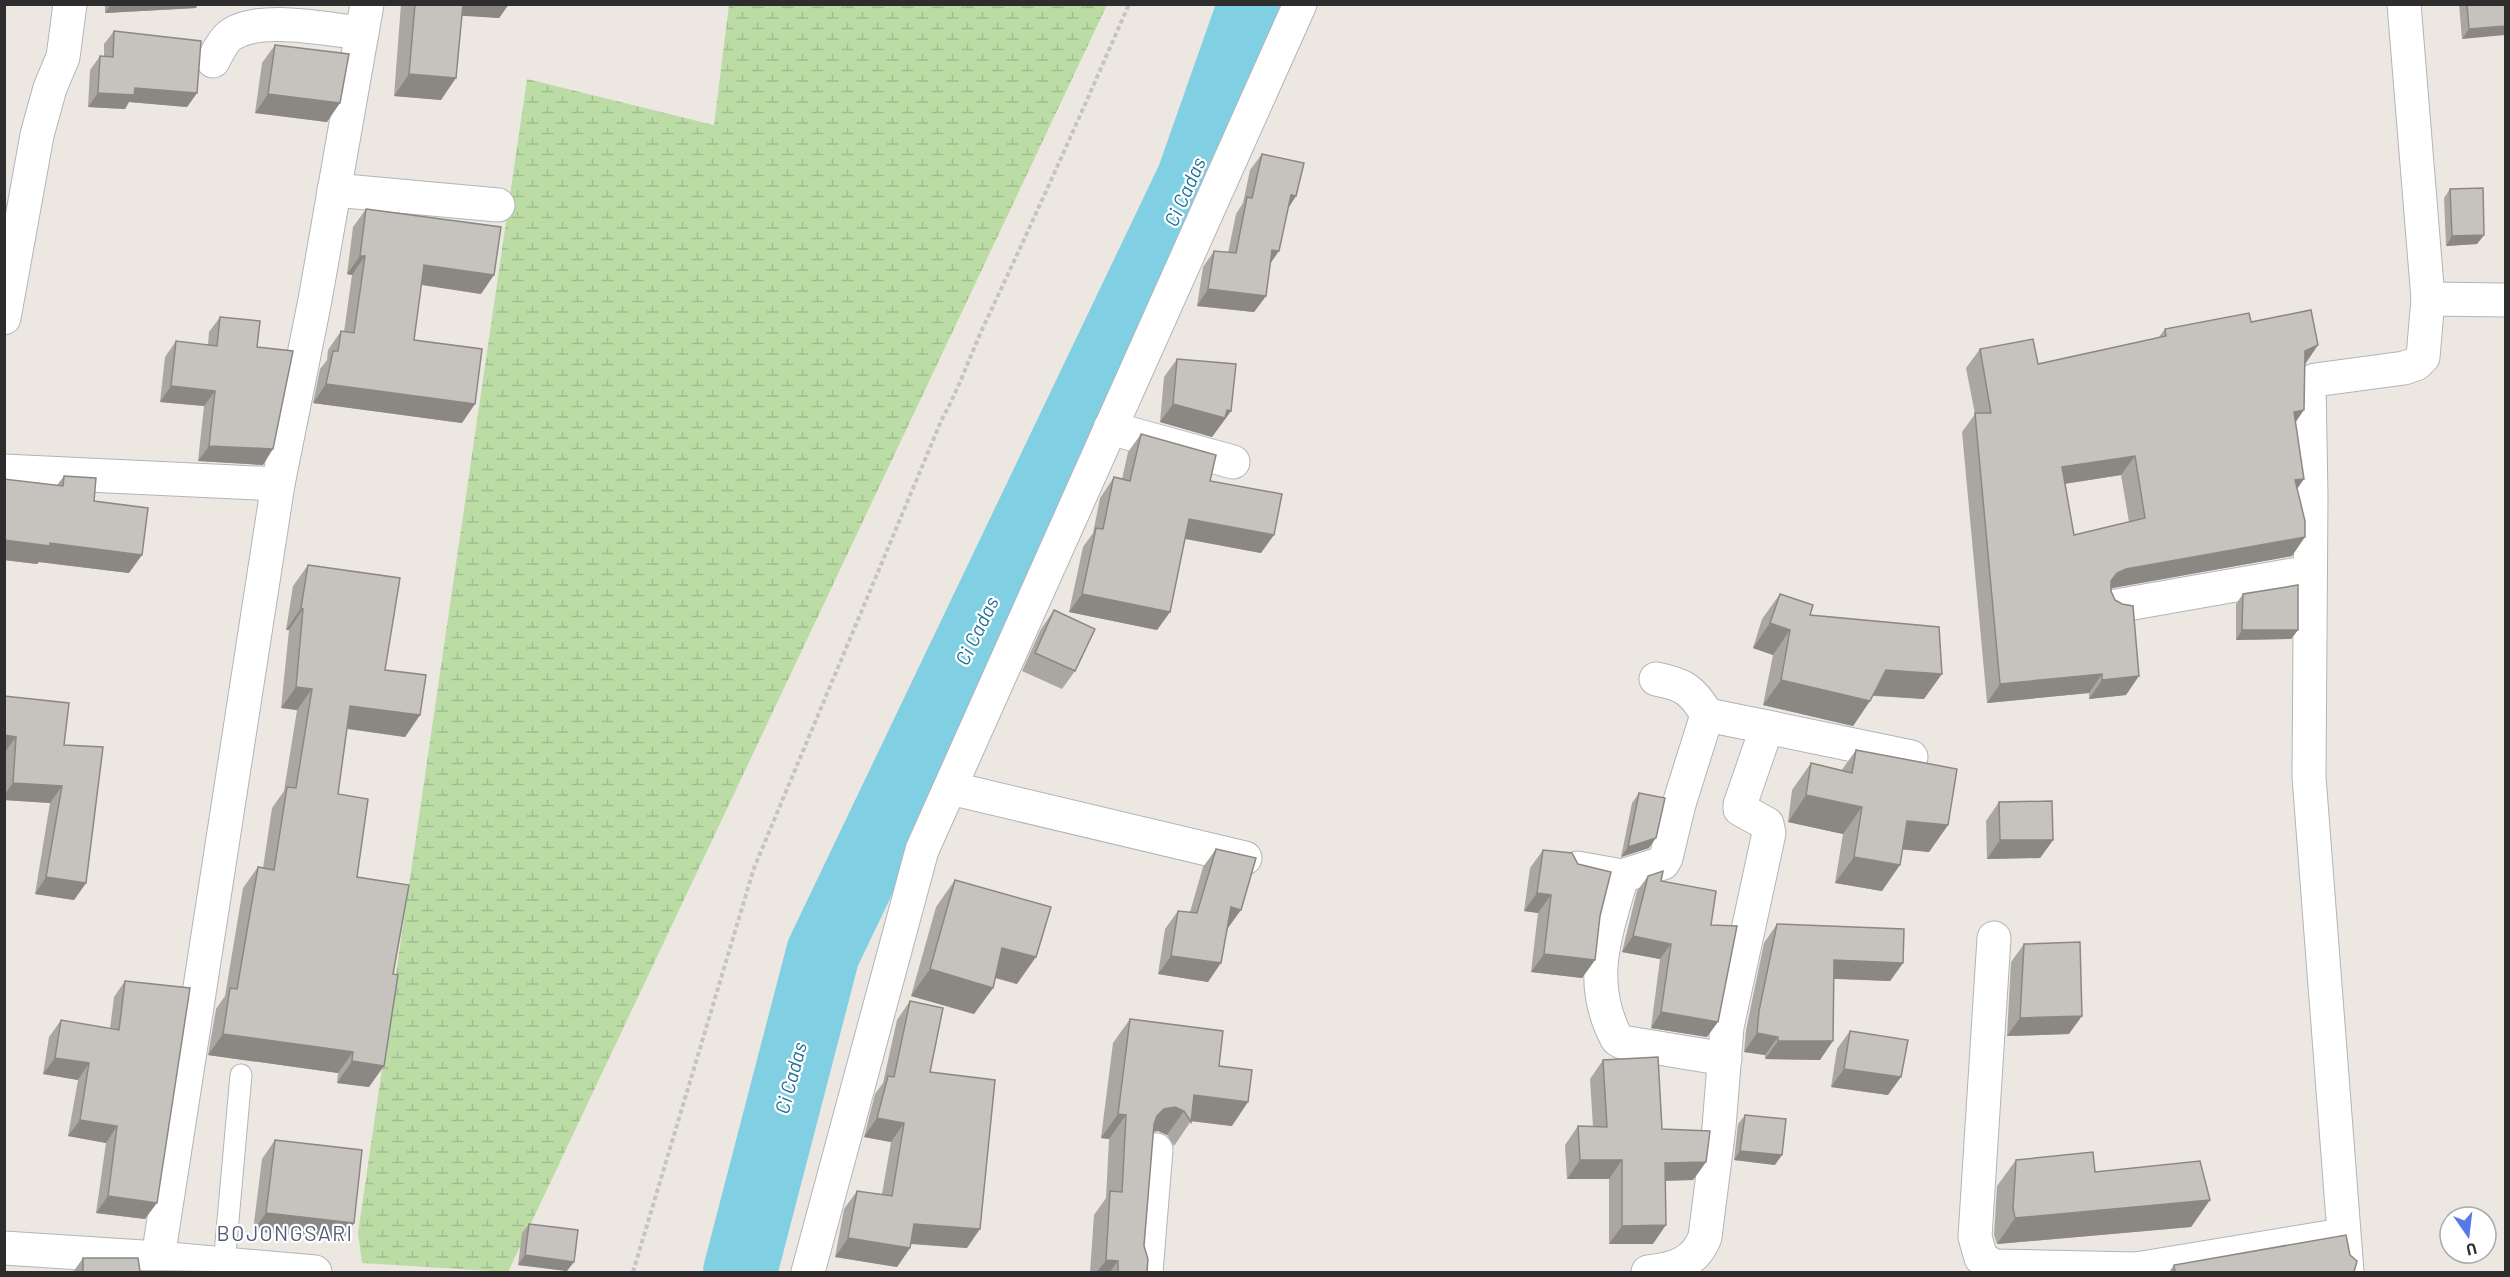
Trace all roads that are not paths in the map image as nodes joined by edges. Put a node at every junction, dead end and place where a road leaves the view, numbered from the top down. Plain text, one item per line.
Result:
1 (70, 4) edge
2 (1300, 4) edge
3 (2404, 4) edge
4 (364, 19) edge
5 (213, 61) dead end
6 (334, 190) junction
7 (498, 205) dead end
8 (2428, 299) junction
9 (2505, 300) edge
10 (4, 318) edge
11 (1110, 428) junction
12 (1233, 462) dead end
13 (4, 471) edge
14 (278, 484) junction
15 (2310, 572) junction
16 (2116, 606) edge
17 (1656, 679) dead end
18 (1707, 714) junction
19 (1767, 727) junction
20 (1911, 756) dead end
21 (950, 788) junction
22 (1245, 858) edge
23 (1577, 868) edge
24 (1622, 876) junction
25 (1994, 938) dead end
26 (1725, 1059) junction
27 (241, 1075) dead end
28 (1156, 1150) edge
29 (2344, 1234) junction
30 (21, 1257) edge
31 (158, 1258) junction
32 (224, 1265) junction
33 (2136, 1271) edge
34 (315, 1272) edge
35 (808, 1272) edge
36 (1146, 1272) edge
37 (1648, 1272) edge
38 (2347, 1272) edge

1 - 10 street
2 - 11 street
3 - 8 street
4 - 5 street
4 - 6 street
6 - 7 street
6 - 14 street
8 - 9 street
8 - 15 street
11 - 12 street
11 - 21 street
13 - 14 street
14 - 31 street
15 - 16 street
15 - 29 street
17 - 18 street
18 - 19 street
18 - 24 street
19 - 20 street
19 - 26 street
21 - 22 street
21 - 35 street
23 - 24 street
24 - 26 street
25 - 33 street
26 - 37 street
27 - 32 lane
28 - 36 street
29 - 33 street
29 - 38 street
30 - 31 street
31 - 32 street
32 - 34 street

